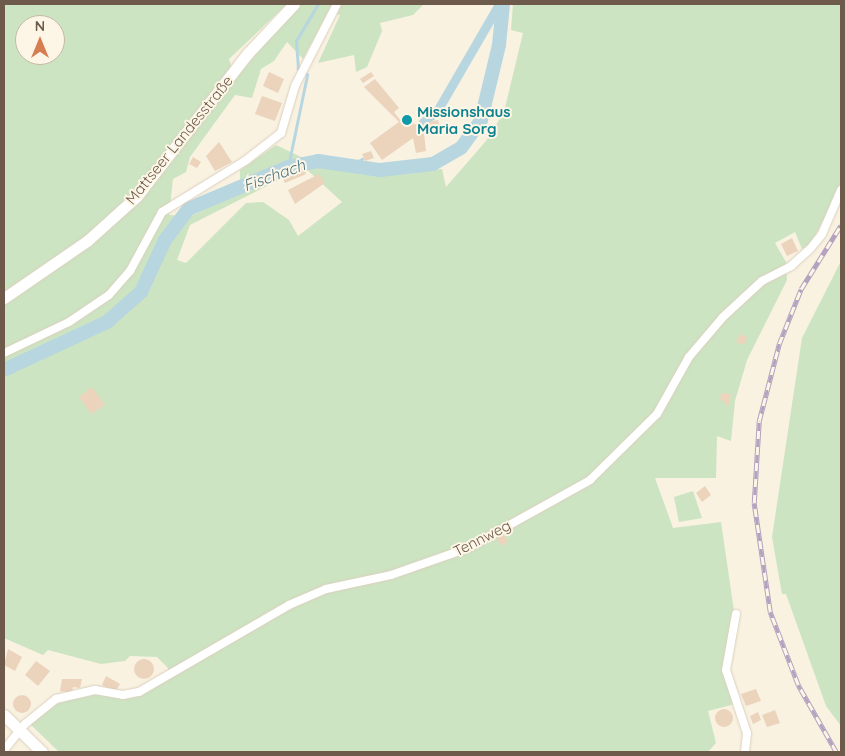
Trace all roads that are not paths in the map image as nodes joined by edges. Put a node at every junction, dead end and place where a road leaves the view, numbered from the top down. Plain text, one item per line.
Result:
1 (294, 4) edge
2 (337, 4) edge
3 (841, 190) edge
4 (4, 298) edge
5 (4, 353) edge
6 (736, 614) dead end
7 (4, 716) edge
8 (21, 732) junction
9 (4, 750) edge
10 (42, 752) edge
11 (746, 752) edge

1 - 4 main road, Mattseer Landesstraße
2 - 5 street
3 - 8 street, Tennweg
6 - 11 street
7 - 8 main road
8 - 9 street, Tennweg
8 - 10 main road

